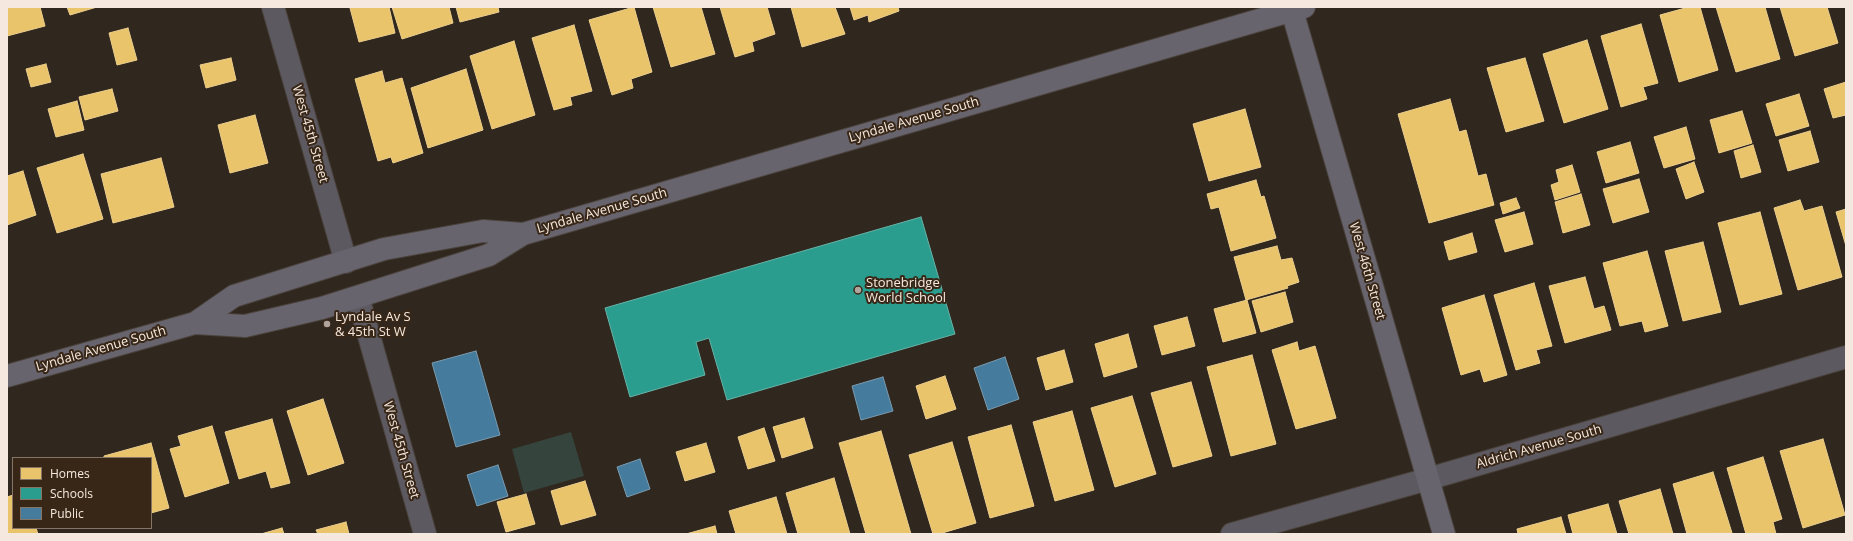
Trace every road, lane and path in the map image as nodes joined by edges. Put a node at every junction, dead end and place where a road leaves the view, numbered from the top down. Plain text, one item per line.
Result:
1 (273, 7) edge
2 (1296, 8) edge
3 (523, 234) junction
4 (346, 262) junction
5 (358, 297) junction
6 (195, 323) junction
7 (1846, 357) edge
8 (7, 376) edge
9 (1428, 479) junction
10 (425, 534) edge
11 (1232, 534) edge
12 (1444, 534) edge

1 - 4 street, West 45th Street
2 - 3 main road, Lyndale Avenue South
2 - 9 main road, West 46th Street
3 - 4 main road, Lyndale Avenue South
3 - 5 main road, Lyndale Avenue South
4 - 6 main road, Lyndale Avenue South
5 - 6 main road, Lyndale Avenue South
5 - 10 street, West 45th Street
6 - 8 main road, Lyndale Avenue South
7 - 9 street, Aldrich Avenue South
9 - 11 street, Aldrich Avenue South
9 - 12 main road, West 46th Street

